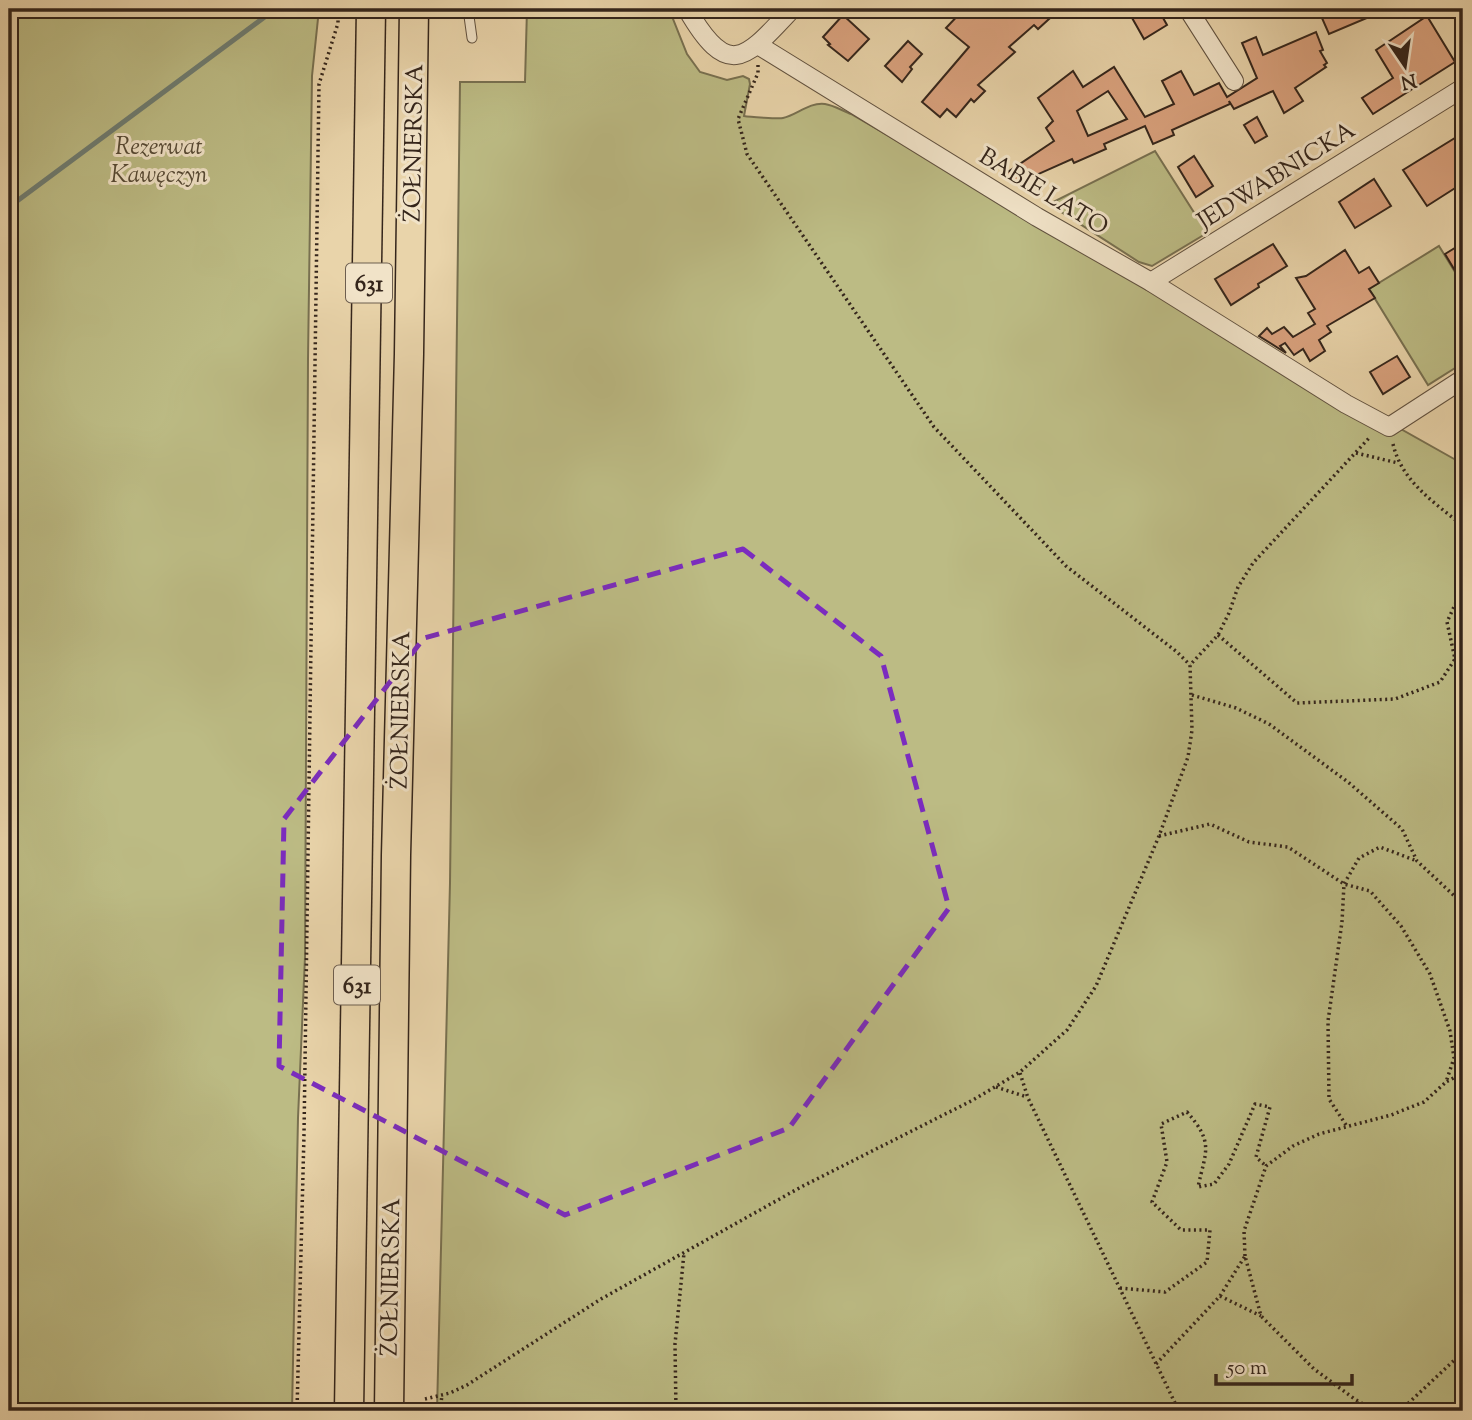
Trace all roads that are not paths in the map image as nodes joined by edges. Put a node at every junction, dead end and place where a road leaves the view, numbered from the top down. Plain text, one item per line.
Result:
1 (371, 9) edge
2 (414, 9) edge
3 (468, 9) edge
4 (687, 9) edge
5 (792, 9) edge
6 (1188, 9) edge
7 (472, 38) dead end
8 (758, 45) junction
9 (1234, 81) dead end
10 (1463, 88) edge
11 (1151, 282) junction
12 (1463, 379) edge
13 (390, 1293) junction
14 (349, 1411) edge
15 (389, 1411) edge
16 (400, 1411) edge

1 - 14 main road, ŻOŁNIERSKA / 631
2 - 13 main road, ŻOŁNIERSKA / 631
3 - 7 lane
4 - 8 street
5 - 8 street
6 - 9 street
8 - 11 street, BABIE LATO
10 - 11 street, JEDWABNICKA
11 - 12 street, BABIE LATO
13 - 15 main road, ŻOŁNIERSKA / 631
13 - 16 lane

